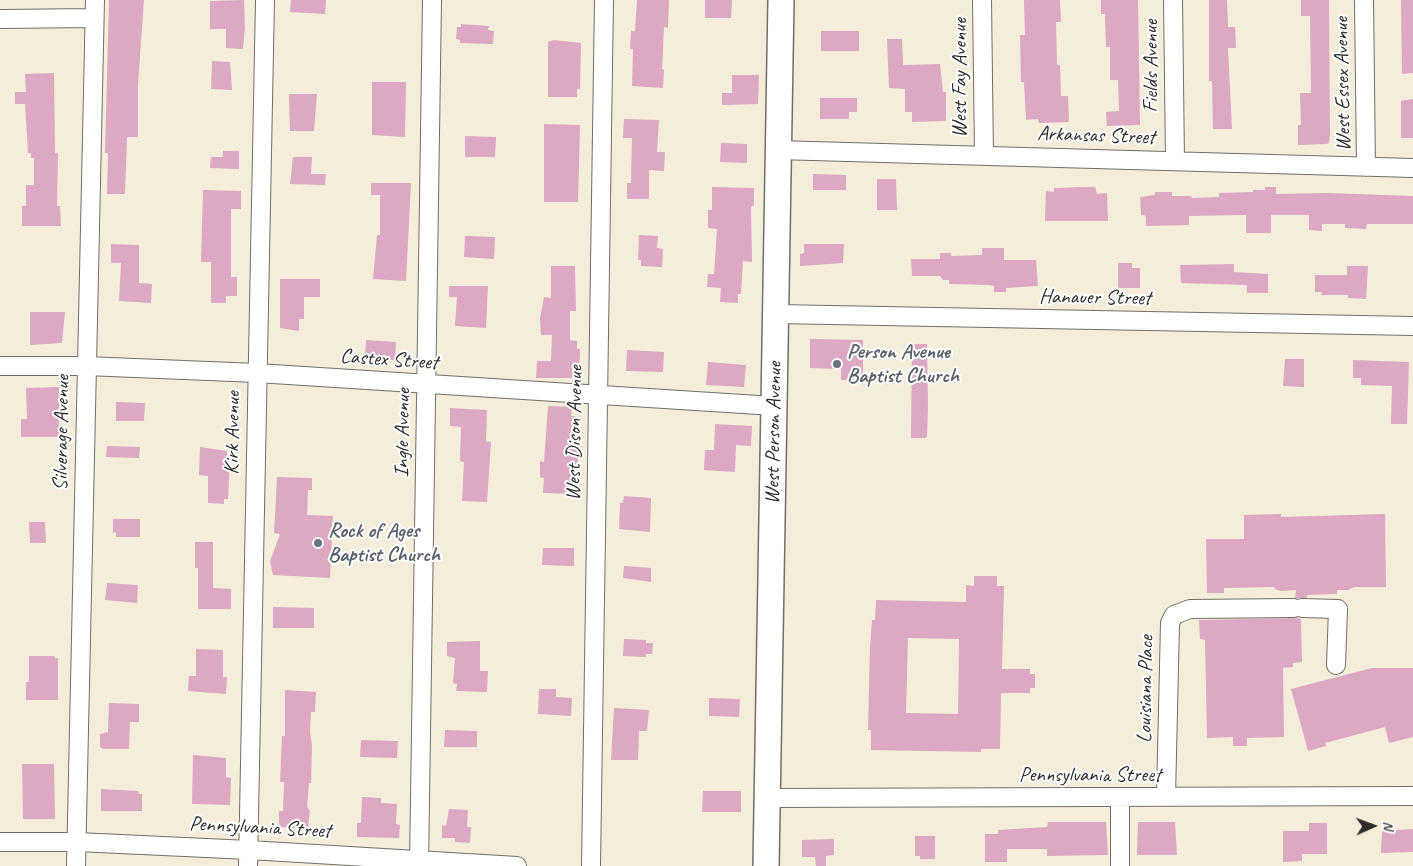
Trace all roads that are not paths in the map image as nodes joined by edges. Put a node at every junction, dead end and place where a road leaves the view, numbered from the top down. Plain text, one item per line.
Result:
1 (95, 0) edge
2 (265, 0) edge
3 (432, 0) edge
4 (604, 0) edge
5 (781, 0) edge
6 (982, 0) edge
7 (1173, 0) edge
8 (1364, 0) edge
9 (0, 18) edge
10 (93, 18) junction
11 (777, 150) junction
12 (984, 156) junction
13 (1175, 161) junction
14 (1366, 167) junction
15 (1413, 168) edge
16 (777, 314) junction
17 (1413, 326) edge
18 (0, 366) edge
19 (86, 366) junction
20 (257, 373) junction
21 (427, 385) junction
22 (598, 396) junction
23 (774, 406) junction
24 (1336, 666) dead end
25 (1413, 796) edge
26 (1120, 797) junction
27 (1166, 797) junction
28 (767, 798) junction
29 (0, 842) edge
30 (77, 842) junction
31 (248, 858) edge
32 (419, 863) edge
33 (76, 866) edge
34 (517, 866) edge
35 (591, 866) edge
36 (766, 866) edge
37 (1120, 866) edge

1 - 10 street, Silverage Avenue
2 - 20 street, Kirk Avenue
3 - 21 street, Ingle Avenue
4 - 22 street, West Dison Avenue
5 - 11 street, West Person Avenue
6 - 12 street, West Fay Avenue
7 - 13 street, Fields Avenue
8 - 14 street, West Essex Avenue
9 - 10 street
10 - 19 street, Silverage Avenue
11 - 12 street, Arkansas Street
11 - 16 street, West Person Avenue
12 - 13 street, Arkansas Street
13 - 14 street, Arkansas Street
14 - 15 street, Arkansas Street
16 - 17 street, Hanauer Street
16 - 23 street, West Person Avenue
18 - 19 street, Castex Street
19 - 20 street, Castex Street
19 - 30 street, Silverage Avenue
20 - 21 street, Castex Street
20 - 31 street, Kirk Avenue
21 - 22 street, Castex Street
21 - 32 street, Ingle Avenue
22 - 23 street, Castex Street
22 - 35 street, West Dison Avenue
23 - 28 street, West Person Avenue
24 - 27 street, Louisiana Place
25 - 27 street, Pennsylvania Street
26 - 27 street, Pennsylvania Street
26 - 28 street, Pennsylvania Street
26 - 37 street
28 - 36 street, West Person Avenue
29 - 30 street, Pennsylvania Street
30 - 31 street, Pennsylvania Street
30 - 33 street, Silverage Avenue
31 - 32 street, Pennsylvania Street
32 - 34 street, Pennsylvania Street

